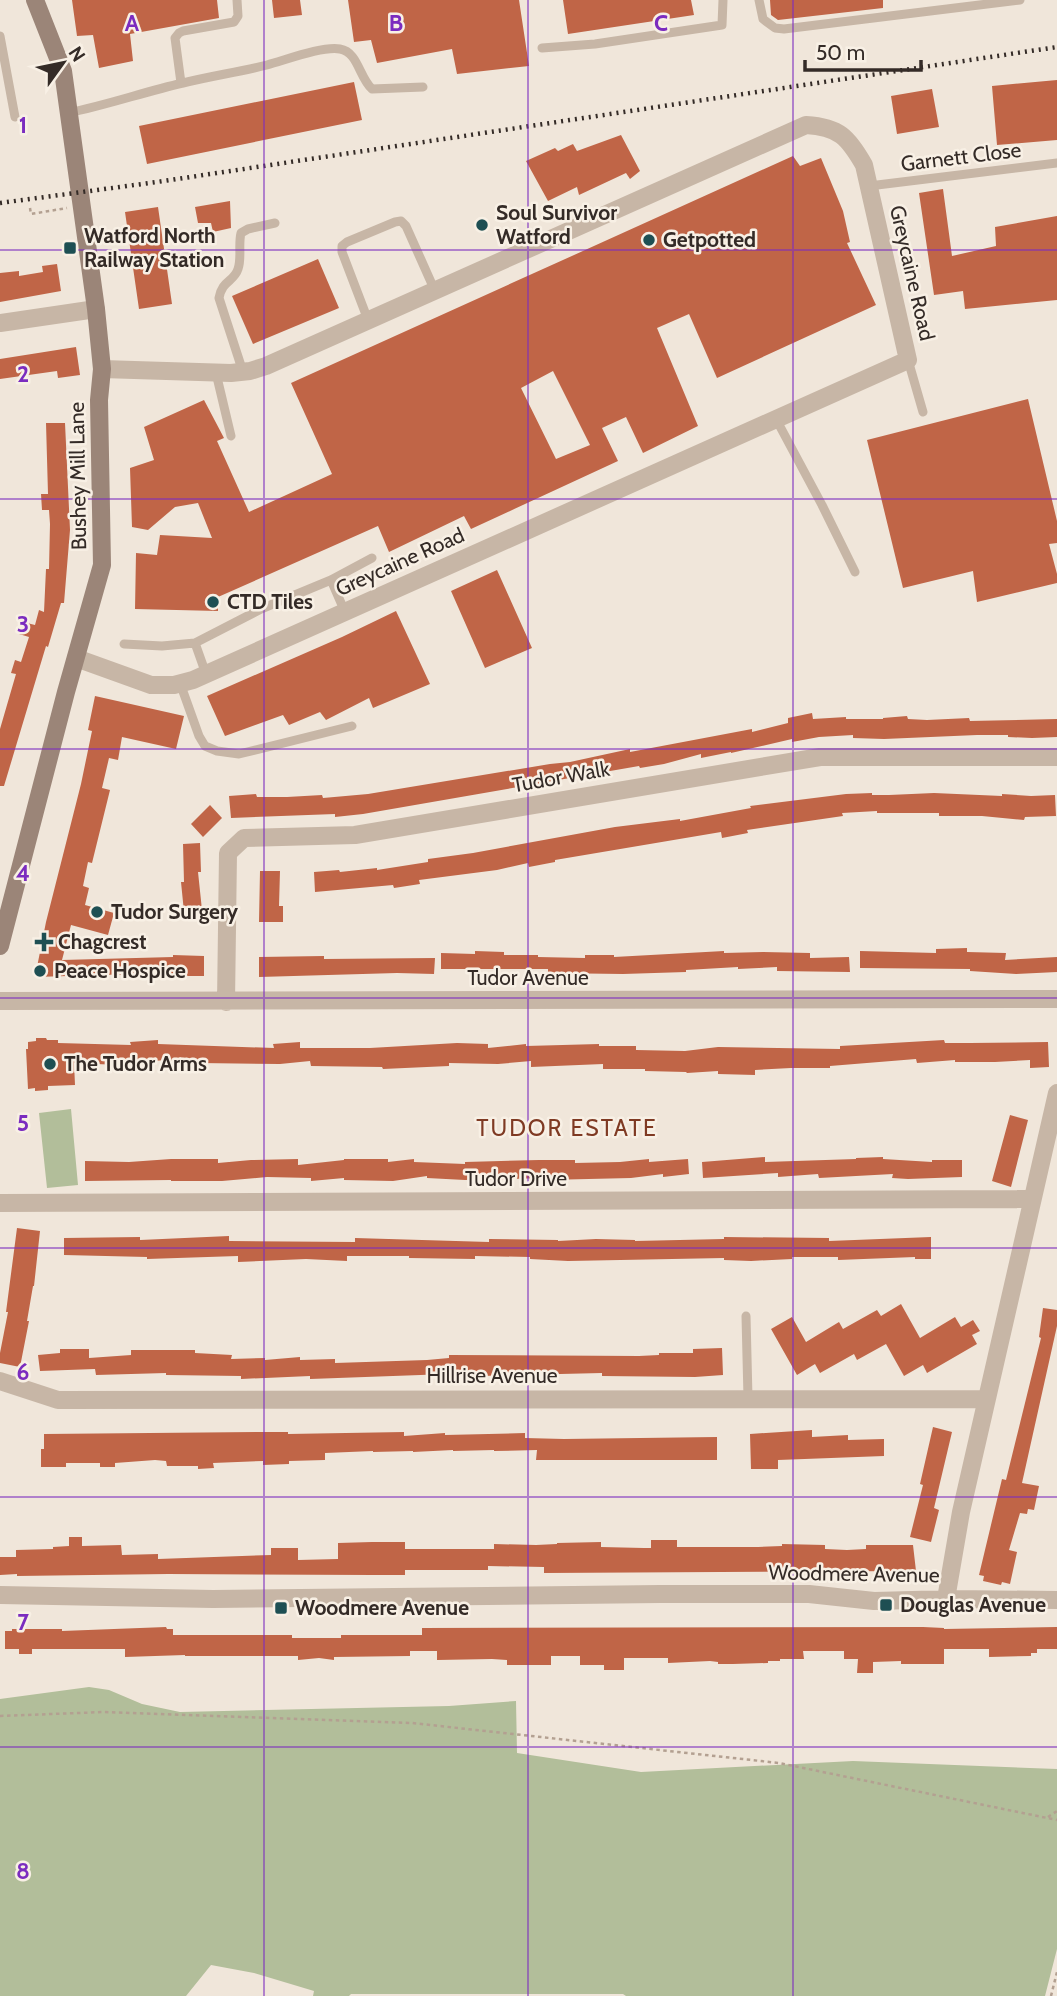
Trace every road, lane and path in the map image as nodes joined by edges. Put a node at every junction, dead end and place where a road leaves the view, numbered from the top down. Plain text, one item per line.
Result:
1 (35, 0) edge
2 (237, 0) edge
3 (723, 0) edge
4 (759, 0) edge
5 (1020, 0) edge
6 (0, 36) edge
7 (542, 48) dead end
8 (181, 83) junction
9 (422, 87) dead end
10 (68, 113) junction
11 (15, 117) dead end
12 (1057, 163) edge
13 (869, 186) junction
14 (82, 205) junction
15 (30, 208) dead end
16 (275, 223) dead end
17 (435, 291) junction
18 (96, 309) junction
19 (368, 320) junction
20 (0, 323) edge
21 (908, 360) junction
22 (102, 369) junction
23 (243, 372) junction
24 (216, 373) junction
25 (923, 412) dead end
26 (776, 419) junction
27 (231, 436) dead end
28 (372, 558) dead end
29 (855, 572) dead end
30 (331, 580) junction
31 (345, 612) junction
32 (124, 643) dead end
33 (195, 643) junction
34 (76, 658) junction
35 (206, 674) junction
36 (180, 683) junction
37 (352, 726) dead end
38 (1057, 757) edge
39 (0, 946) edge
40 (1057, 999) edge
41 (0, 1001) edge
42 (226, 1002) junction
43 (1057, 1093) edge
44 (1032, 1199) junction
45 (0, 1203) edge
46 (746, 1316) dead end
47 (0, 1381) edge
48 (748, 1398) junction
49 (987, 1399) junction
50 (0, 1595) edge
51 (948, 1599) junction
52 (1053, 1600) edge
53 (0, 1716) edge
54 (1057, 1811) edge
55 (1046, 1818) junction
56 (1057, 1821) edge
57 (1057, 1972) edge
58 (1051, 1996) edge

1 - 10 street, Bushey Mill Lane
2 - 8 lane
3 - 7 lane
4 - 5 lane
6 - 11 lane
8 - 9 lane
8 - 10 lane
10 - 14 street, Bushey Mill Lane
12 - 13 lane, Garnett Close
13 - 17 street, Greycaine Road
13 - 21 street, Greycaine Road
14 - 15 path
14 - 18 street, Bushey Mill Lane
16 - 23 lane
17 - 19 street, Greycaine Road
17 - 19 lane
18 - 20 street
18 - 22 street, Bushey Mill Lane
19 - 23 street, Greycaine Road
21 - 25 lane
21 - 26 street, Greycaine Road
22 - 24 street, Greycaine Road
22 - 34 street, Bushey Mill Lane
23 - 24 street, Greycaine Road
24 - 27 lane
26 - 29 lane
26 - 31 street, Greycaine Road
28 - 30 lane
30 - 31 lane
30 - 33 lane
31 - 35 street, Greycaine Road
32 - 33 lane
33 - 35 lane
34 - 36 street, Greycaine Road
34 - 39 street, Bushey Mill Lane
35 - 36 street, Greycaine Road
36 - 37 lane
38 - 42 street, Tudor Walk
40 - 42 street, Tudor Avenue
41 - 42 street, Tudor Avenue
43 - 44 street
44 - 45 street, Tudor Drive
44 - 49 street
46 - 48 lane
47 - 48 street, Hillrise Avenue
48 - 49 street, Hillrise Avenue
49 - 51 street
50 - 51 street, Woodmere Avenue
51 - 52 street, Woodmere Avenue
53 - 55 path
54 - 55 path
55 - 56 path
57 - 58 path

